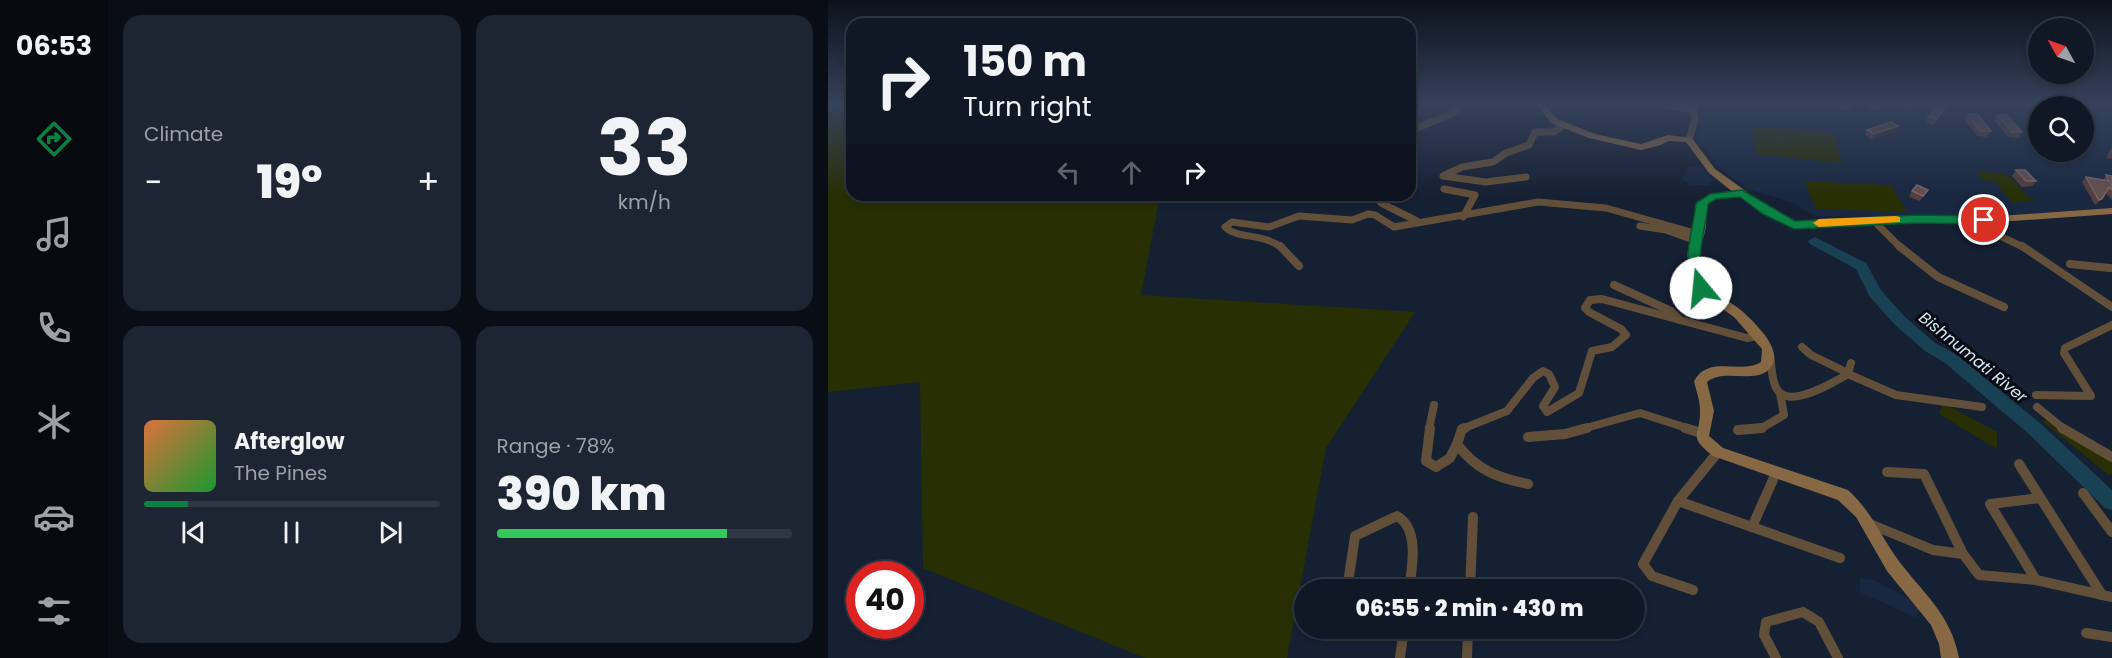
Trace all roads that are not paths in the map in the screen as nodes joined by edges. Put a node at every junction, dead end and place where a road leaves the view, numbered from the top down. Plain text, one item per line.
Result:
1 (1534, 135) edge
2 (1588, 135) edge
3 (1691, 135) edge
4 (1689, 140) junction
5 (1526, 177) dead end
6 (1444, 189) dead end
7 (1742, 194) junction
8 (1380, 201) edge
9 (2112, 211) edge
10 (1463, 217) junction
11 (1984, 220) junction
12 (1417, 221) junction
13 (1874, 221) junction
14 (1232, 222) joint
15 (1640, 226) dead end
16 (1697, 238) junction
17 (2070, 264) dead end
18 (1299, 266) dead end
19 (2111, 268) edge
20 (2112, 278) edge
21 (1614, 285) dead end
22 (2004, 307) dead end
23 (2112, 307) edge
24 (1680, 321) junction
25 (2112, 325) edge
26 (1758, 336) junction
27 (1802, 347) dead end
28 (1770, 354) junction
29 (1851, 363) dead end
30 (1848, 374) junction
31 (1780, 393) junction
32 (2036, 395) dead end
33 (1434, 405) dead end
34 (1982, 406) dead end
35 (2037, 407) dead end
36 (1738, 430) dead end
37 (1701, 434) junction
38 (1528, 437) dead end
39 (1457, 444) junction
40 (1718, 452) junction
41 (2112, 457) edge
42 (2019, 464) dead end
43 (1887, 472) dead end
44 (1776, 473) junction
45 (1528, 484) dead end
46 (2083, 493) dead end
47 (2040, 498) junction
48 (1678, 501) junction
49 (1473, 517) dead end
50 (1870, 524) junction
51 (1752, 527) junction
52 (2112, 532) edge
53 (1963, 554) junction
54 (1840, 558) dead end
55 (1349, 579) edge
56 (1410, 579) edge
57 (1470, 579) edge
58 (2036, 580) junction
59 (1693, 590) dead end
60 (2107, 596) edge
61 (2086, 633) dead end
62 (2112, 637) edge
63 (1403, 639) edge
64 (1468, 639) edge
65 (1400, 658) edge
66 (1467, 658) edge
67 (1776, 658) edge
68 (1838, 658) edge
69 (1950, 658) edge

1 - 5 street
2 - 4 street
3 - 4 street
4 - 7 street
6 - 10 street
7 - 13 street
7 - 16 street
8 - 12 street
9 - 11 street
10 - 12 street
10 - 16 street
11 - 13 street
11 - 23 street
12 - 14 street
13 - 22 street
14 - 18 street
15 - 16 street
16 - 26 street
17 - 19 street
19 - 20 street
21 - 24 street
24 - 26 street
24 - 39 street
25 - 32 street
26 - 28 street
27 - 30 street
28 - 31 street
28 - 37 street
29 - 30 street
30 - 31 street
30 - 34 street
31 - 36 street
33 - 39 street
35 - 41 street
37 - 38 street
37 - 40 street
39 - 45 street
40 - 44 street
40 - 48 street
42 - 47 street
43 - 53 street
44 - 50 street
44 - 51 street
46 - 52 street
47 - 58 street
47 - 60 street
48 - 51 street
48 - 59 street
49 - 57 street
50 - 53 street
50 - 69 street
51 - 54 street
53 - 58 street
55 - 56 street
58 - 60 street
61 - 62 street
63 - 65 street
64 - 66 street
67 - 68 street

